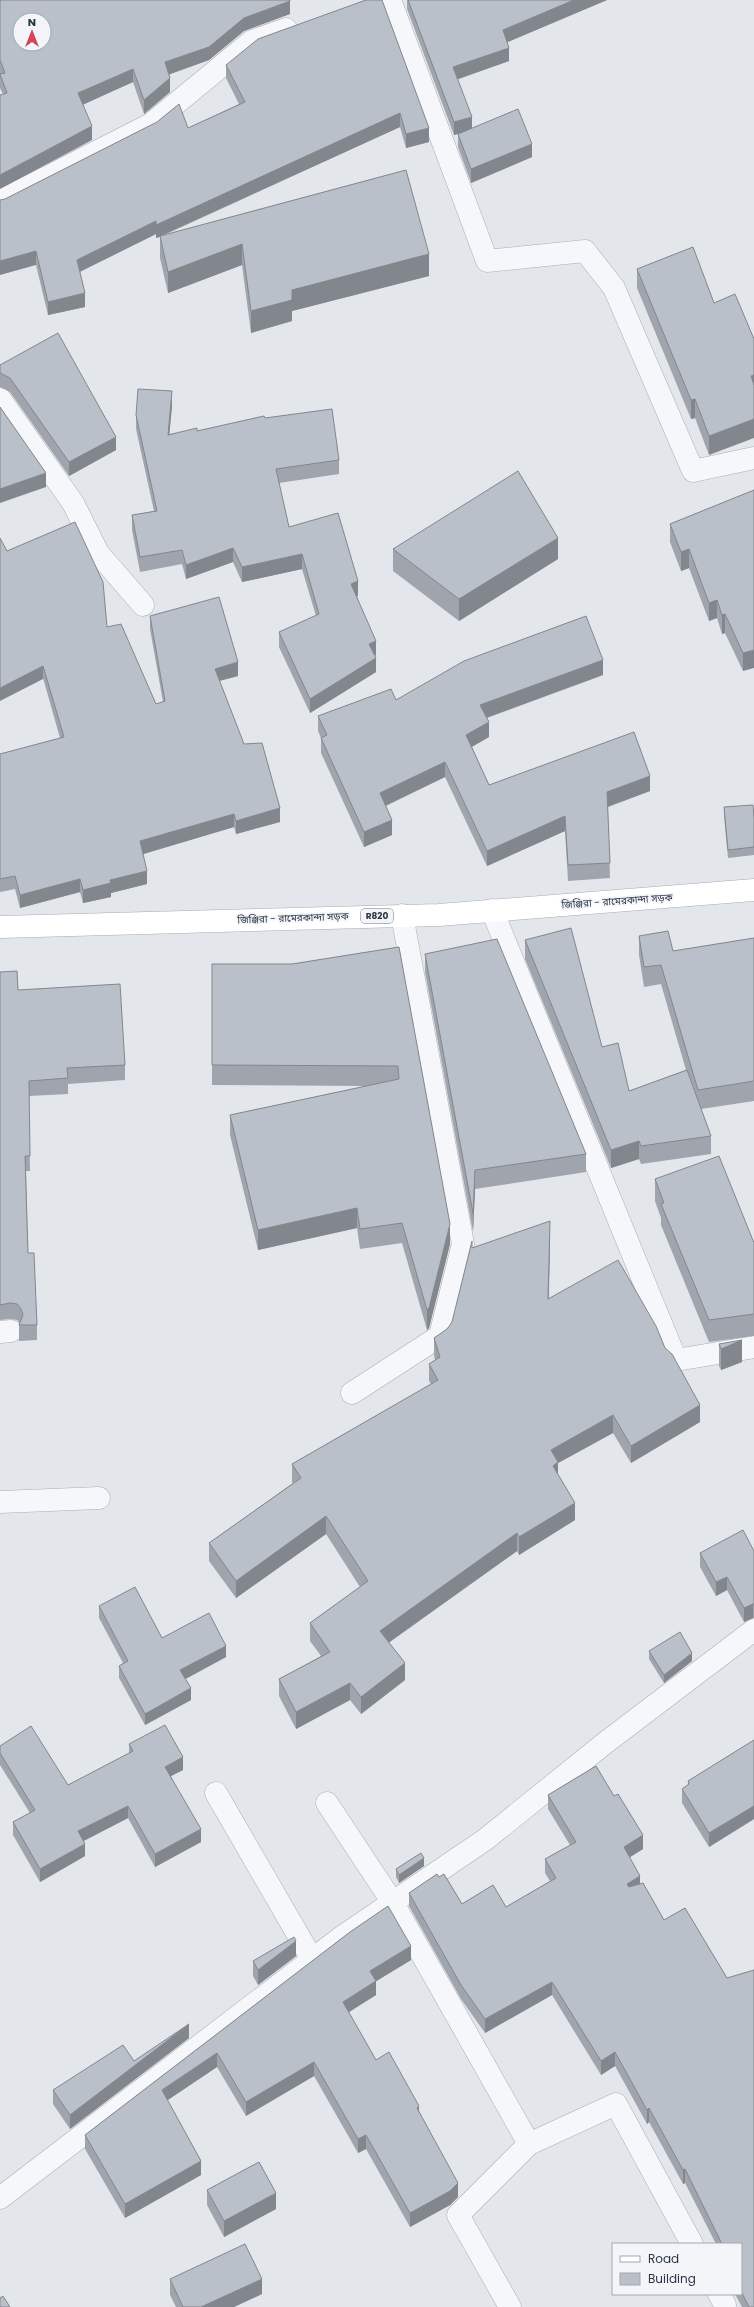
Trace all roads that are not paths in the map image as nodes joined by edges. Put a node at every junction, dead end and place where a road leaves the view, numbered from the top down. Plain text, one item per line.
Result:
1 (390, 0) edge
2 (302, 23) edge
3 (0, 202) edge
4 (0, 399) edge
5 (754, 458) edge
6 (143, 605) dead end
7 (754, 890) edge
8 (492, 910) junction
9 (402, 915) junction
10 (0, 927) edge
11 (754, 1347) edge
12 (352, 1393) dead end
13 (99, 1498) dead end
14 (0, 1502) edge
15 (754, 1630) edge
16 (216, 1793) dead end
17 (327, 1803) dead end
18 (393, 1903) junction
19 (312, 1959) junction
20 (529, 2144) junction
21 (0, 2198) edge
22 (691, 2243) edge
23 (510, 2307) edge

1 - 5 street
2 - 3 street
4 - 6 street
7 - 8 main road, জিঞ্জিরা - রামেরকান্দা সড়ক / R820
8 - 9 main road, জিঞ্জিরা - রামেরকান্দা সড়ক / R820
8 - 11 street
9 - 10 main road, জিঞ্জিরা - রামেরকান্দা সড়ক / R820
9 - 12 street
13 - 14 street
15 - 18 street
16 - 19 street
17 - 18 street
18 - 19 street
18 - 20 street
19 - 21 street
20 - 22 street
20 - 23 street

